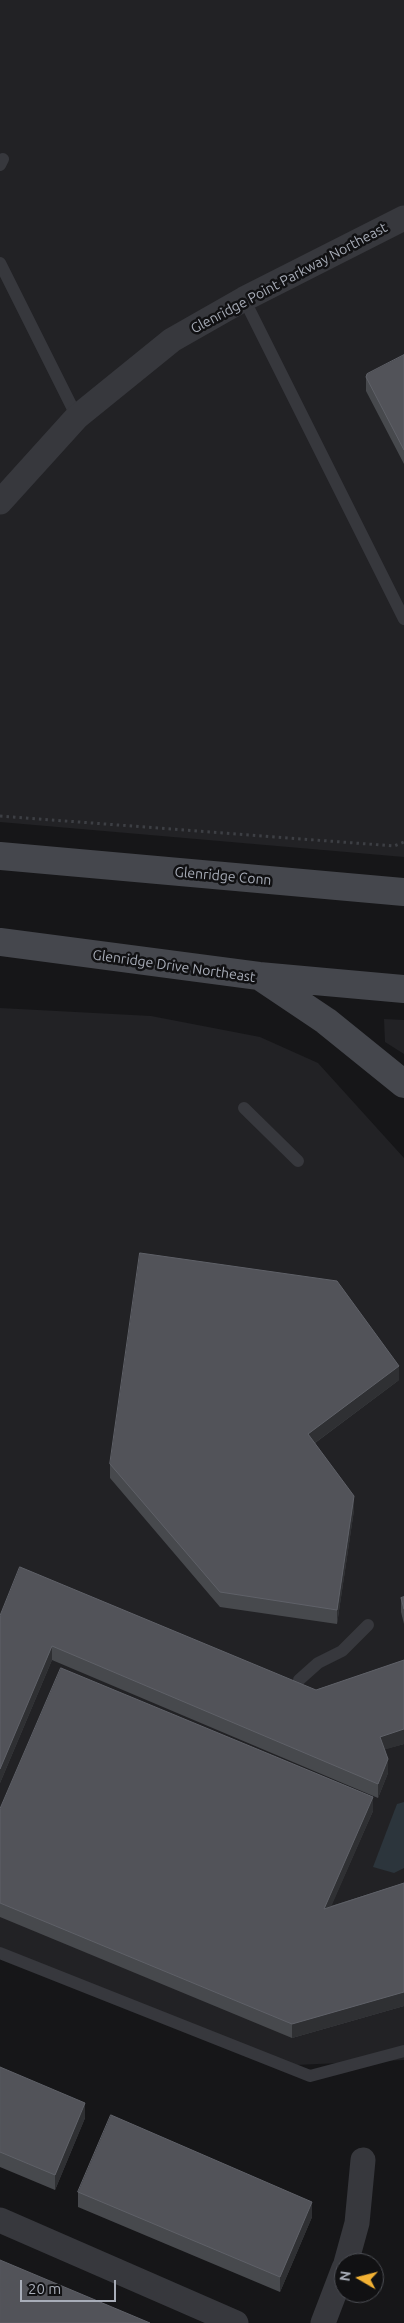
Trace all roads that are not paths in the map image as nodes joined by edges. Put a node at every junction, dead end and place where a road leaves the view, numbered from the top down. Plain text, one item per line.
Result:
1 (404, 218) edge
2 (0, 263) edge
3 (244, 299) junction
4 (77, 417) junction
5 (0, 502) edge
6 (404, 619) edge
7 (0, 856) edge
8 (402, 890) edge
9 (0, 942) edge
10 (259, 976) junction
11 (404, 989) edge
12 (404, 1084) edge
13 (244, 1108) dead end
14 (298, 1160) dead end
15 (368, 1625) dead end
16 (299, 1680) dead end
17 (0, 1953) edge
18 (404, 2051) edge
19 (363, 2160) dead end
20 (0, 2220) edge
21 (349, 2253) edge
22 (334, 2296) edge
23 (236, 2323) edge
24 (324, 2323) edge

1 - 3 street, Glenridge Point Parkway Northeast
2 - 4 lane
3 - 4 street, Glenridge Point Parkway Northeast
3 - 6 lane
4 - 5 street, Glenridge Point Parkway Northeast
7 - 8 main road, Glenridge Conn
9 - 10 main road, Glenridge Drive Northeast
10 - 11 main road
10 - 12 main road, Glenridge Drive Northeast
13 - 14 lane
15 - 16 lane
17 - 18 lane
19 - 21 street
20 - 23 street
22 - 24 street

